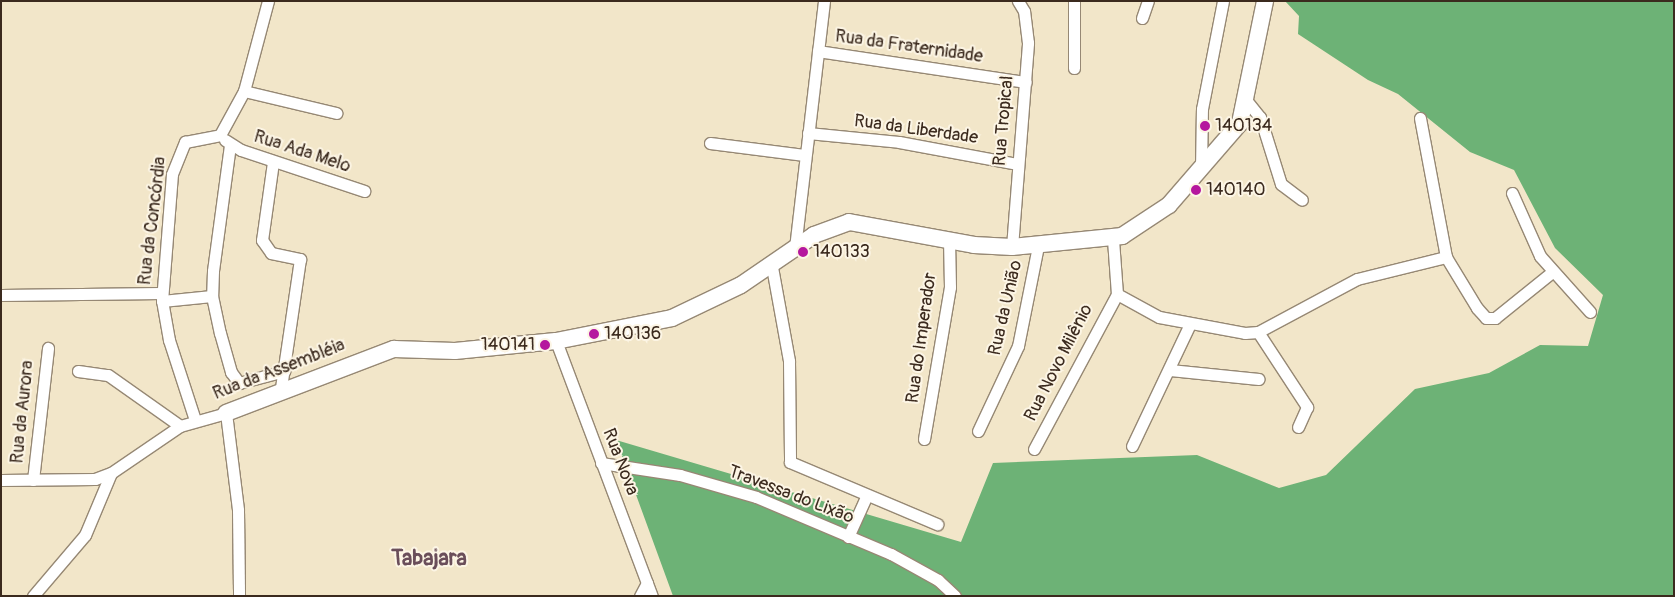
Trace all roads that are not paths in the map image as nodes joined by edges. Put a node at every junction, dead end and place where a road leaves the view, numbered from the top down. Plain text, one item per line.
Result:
1 (268, 1) edge
2 (824, 1) edge
3 (1018, 1) edge
4 (1074, 1) edge
5 (1148, 1) edge
6 (1223, 1) edge
7 (1265, 1) edge
8 (1142, 18) dead end
9 (818, 51) junction
10 (1074, 68) dead end
11 (1026, 82) junction
12 (244, 91) junction
13 (1246, 100) junction
14 (336, 113) dead end
15 (1420, 118) dead end
16 (808, 133) junction
17 (220, 135) junction
18 (710, 143) dead end
19 (230, 145) junction
20 (804, 155) junction
21 (272, 162) junction
22 (1018, 164) junction
23 (1201, 170) junction
24 (364, 191) dead end
25 (1512, 194) dead end
26 (1302, 200) dead end
27 (1113, 239) junction
28 (949, 241) junction
29 (1038, 246) junction
30 (1012, 247) junction
31 (795, 248) junction
32 (1446, 256) junction
33 (772, 267) junction
34 (1552, 272) junction
35 (1117, 294) junction
36 (1, 295) edge
37 (212, 296) junction
38 (162, 297) junction
39 (1590, 312) dead end
40 (1189, 326) junction
41 (1258, 332) junction
42 (556, 340) junction
43 (48, 348) dead end
44 (1170, 370) junction
45 (78, 371) dead end
46 (284, 371) junction
47 (1259, 379) dead end
48 (280, 394) junction
49 (226, 413) junction
50 (196, 420) junction
51 (180, 426) junction
52 (1298, 427) dead end
53 (978, 431) dead end
54 (924, 439) dead end
55 (1132, 446) dead end
56 (1034, 449) dead end
57 (601, 462) junction
58 (111, 473) junction
59 (1, 480) edge
60 (33, 480) junction
61 (867, 495) junction
62 (937, 524) dead end
63 (848, 537) junction
64 (647, 583) junction
65 (33, 596) edge
66 (239, 596) edge
67 (640, 596) edge
68 (652, 596) edge
69 (954, 596) edge

1 - 12 street
2 - 9 street
3 - 11 street, Rua Tropical
4 - 10 street
5 - 8 street
6 - 23 street
7 - 13 street
9 - 11 street, Rua da Fraternidade
9 - 16 street
11 - 22 street, Rua Tropical
12 - 14 street
12 - 17 street
13 - 23 street
13 - 26 street
15 - 32 street
16 - 20 street
16 - 22 street, Rua da Liberdade
17 - 19 street
17 - 38 street, Rua da Concórdia
18 - 20 street
19 - 21 street, Rua Ada Melo
19 - 37 street
20 - 31 street
21 - 24 street, Rua Ada Melo
21 - 46 street
22 - 30 street, Rua Tropical
23 - 27 street
25 - 34 street
27 - 29 street, Rua da Assembléia
27 - 35 street, Rua Novo Milênio
28 - 30 street, Rua da Assembléia
28 - 31 street, Rua da Assembléia
28 - 54 street, Rua do Imperador
29 - 30 street, Rua da Assembléia
29 - 53 street, Rua da União
31 - 33 street, Rua da Assembléia
32 - 34 street
32 - 41 street
33 - 42 street, Rua da Assembléia
33 - 61 street
34 - 39 street
35 - 40 street, Rua Novo Milênio
35 - 56 street, Rua Novo Milênio
36 - 38 street
37 - 38 street
37 - 46 street
38 - 50 street, Rua da Concórdia
40 - 41 street, Rua Novo Milênio
40 - 44 street
41 - 52 street
42 - 48 street, Rua da Assembléia
42 - 57 street, Rua Nova
43 - 60 street, Rua da Aurora
44 - 47 street
44 - 55 street
45 - 51 street
46 - 48 street
48 - 49 street, Rua da Assembléia
49 - 50 street, Rua da Assembléia
49 - 66 street
50 - 51 street, Rua da Assembléia
51 - 58 street, Rua da Assembléia
57 - 63 street, Travessa do Lixão
57 - 64 street, Rua Nova
58 - 60 street, Rua da Assembléia
58 - 65 street
59 - 60 street, Rua da Assembléia
61 - 62 street
61 - 63 street
63 - 69 street, Travessa do Lixão
64 - 67 street
64 - 68 street, Rua Nova

